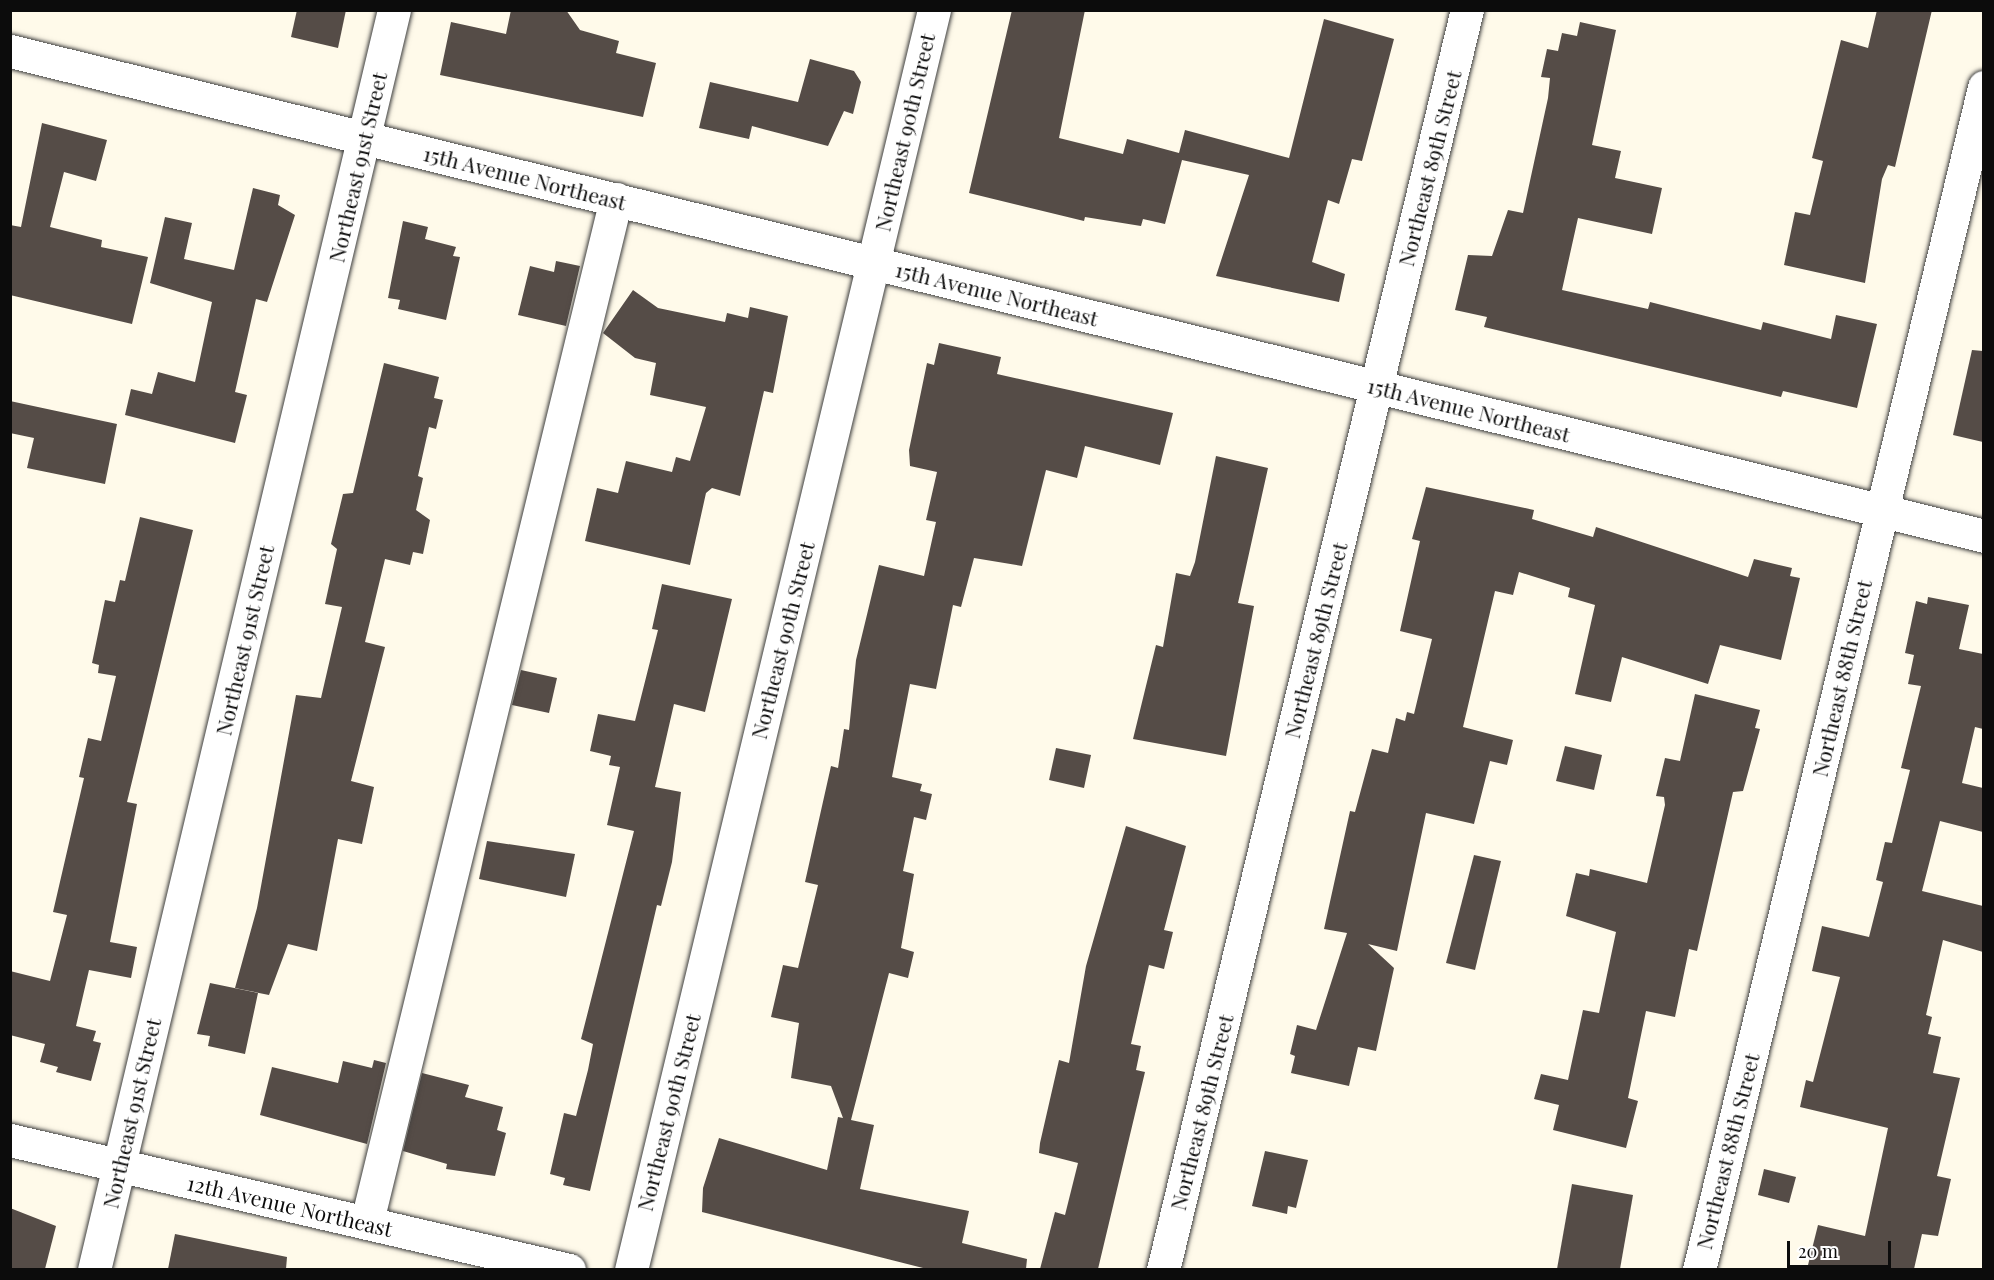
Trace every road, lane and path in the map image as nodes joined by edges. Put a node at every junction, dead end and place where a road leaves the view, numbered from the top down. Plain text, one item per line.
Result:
1 (394, 10) edge
2 (934, 10) edge
3 (1467, 10) edge
4 (10, 51) edge
5 (1983, 87) edge
6 (363, 138) junction
7 (616, 199) junction
8 (873, 262) junction
9 (1376, 386) junction
10 (1881, 511) junction
11 (1983, 536) edge
12 (10, 1140) edge
13 (119, 1166) junction
14 (367, 1221) junction
15 (94, 1269) edge
16 (569, 1269) edge
17 (631, 1269) edge
18 (1163, 1269) edge
19 (1698, 1269) edge

1 - 6 street, Northeast 91st Street
2 - 8 street, Northeast 90th Street
3 - 9 street, Northeast 89th Street
4 - 6 street, 15th Avenue Northeast
5 - 10 street, Northeast 88th Street
6 - 7 street, 15th Avenue Northeast
6 - 13 street, Northeast 91st Street
7 - 8 street, 15th Avenue Northeast
7 - 14 street
8 - 9 street, 15th Avenue Northeast
8 - 17 street, Northeast 90th Street
9 - 10 street, 15th Avenue Northeast
9 - 18 street, Northeast 89th Street
10 - 11 street, 15th Avenue Northeast
10 - 19 street, Northeast 88th Street
12 - 13 street, 12th Avenue Northeast
13 - 14 street, 12th Avenue Northeast
13 - 15 street, Northeast 91st Street
14 - 16 street, 12th Avenue Northeast

